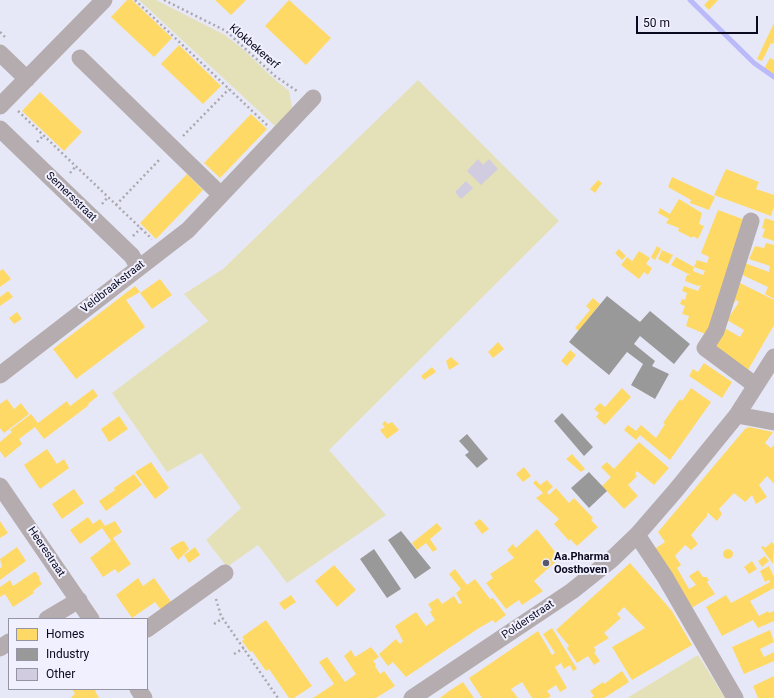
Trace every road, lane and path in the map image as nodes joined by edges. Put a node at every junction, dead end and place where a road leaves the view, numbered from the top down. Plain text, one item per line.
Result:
1 (104, 0) edge
2 (135, 0) edge
3 (164, 0) edge
4 (0, 53) edge
5 (80, 58) dead end
6 (27, 79) junction
7 (313, 98) joint
8 (3, 103) edge
9 (0, 129) edge
10 (278, 136) junction
11 (221, 194) junction
12 (751, 221) dead end
13 (163, 249) junction
14 (138, 267) junction
15 (774, 357) edge
16 (0, 375) edge
17 (755, 385) junction
18 (736, 415) junction
19 (774, 422) edge
20 (0, 486) edge
21 (637, 534) junction
22 (225, 573) dead end
23 (210, 584) junction
24 (78, 600) junction
25 (49, 618) edge
26 (90, 618) edge
27 (223, 618) junction
28 (214, 624) dead end
29 (148, 628) edge
30 (244, 648) junction
31 (234, 654) dead end
32 (278, 698) edge
33 (412, 698) edge
34 (735, 698) edge

1 - 6 street
2 - 10 path
3 - 7 path, Klokbekererf
4 - 6 street
5 - 11 street
6 - 8 street
7 - 10 street, Veldbraakstraat
8 - 13 path
9 - 14 street, Semersstraat
10 - 11 street, Veldbraakstraat
11 - 13 street, Veldbraakstraat
12 - 17 street
13 - 14 street, Veldbraakstraat
14 - 16 street, Veldbraakstraat
15 - 17 street, Polderstraat
17 - 18 street, Polderstraat
18 - 19 street
18 - 21 street, Polderstraat
20 - 24 street, Heerestraat
21 - 33 street, Polderstraat
21 - 34 street
22 - 23 street
23 - 27 path
23 - 29 street
24 - 25 street
24 - 26 street, Heerestraat
27 - 28 path
27 - 30 path
30 - 31 path
30 - 32 path

